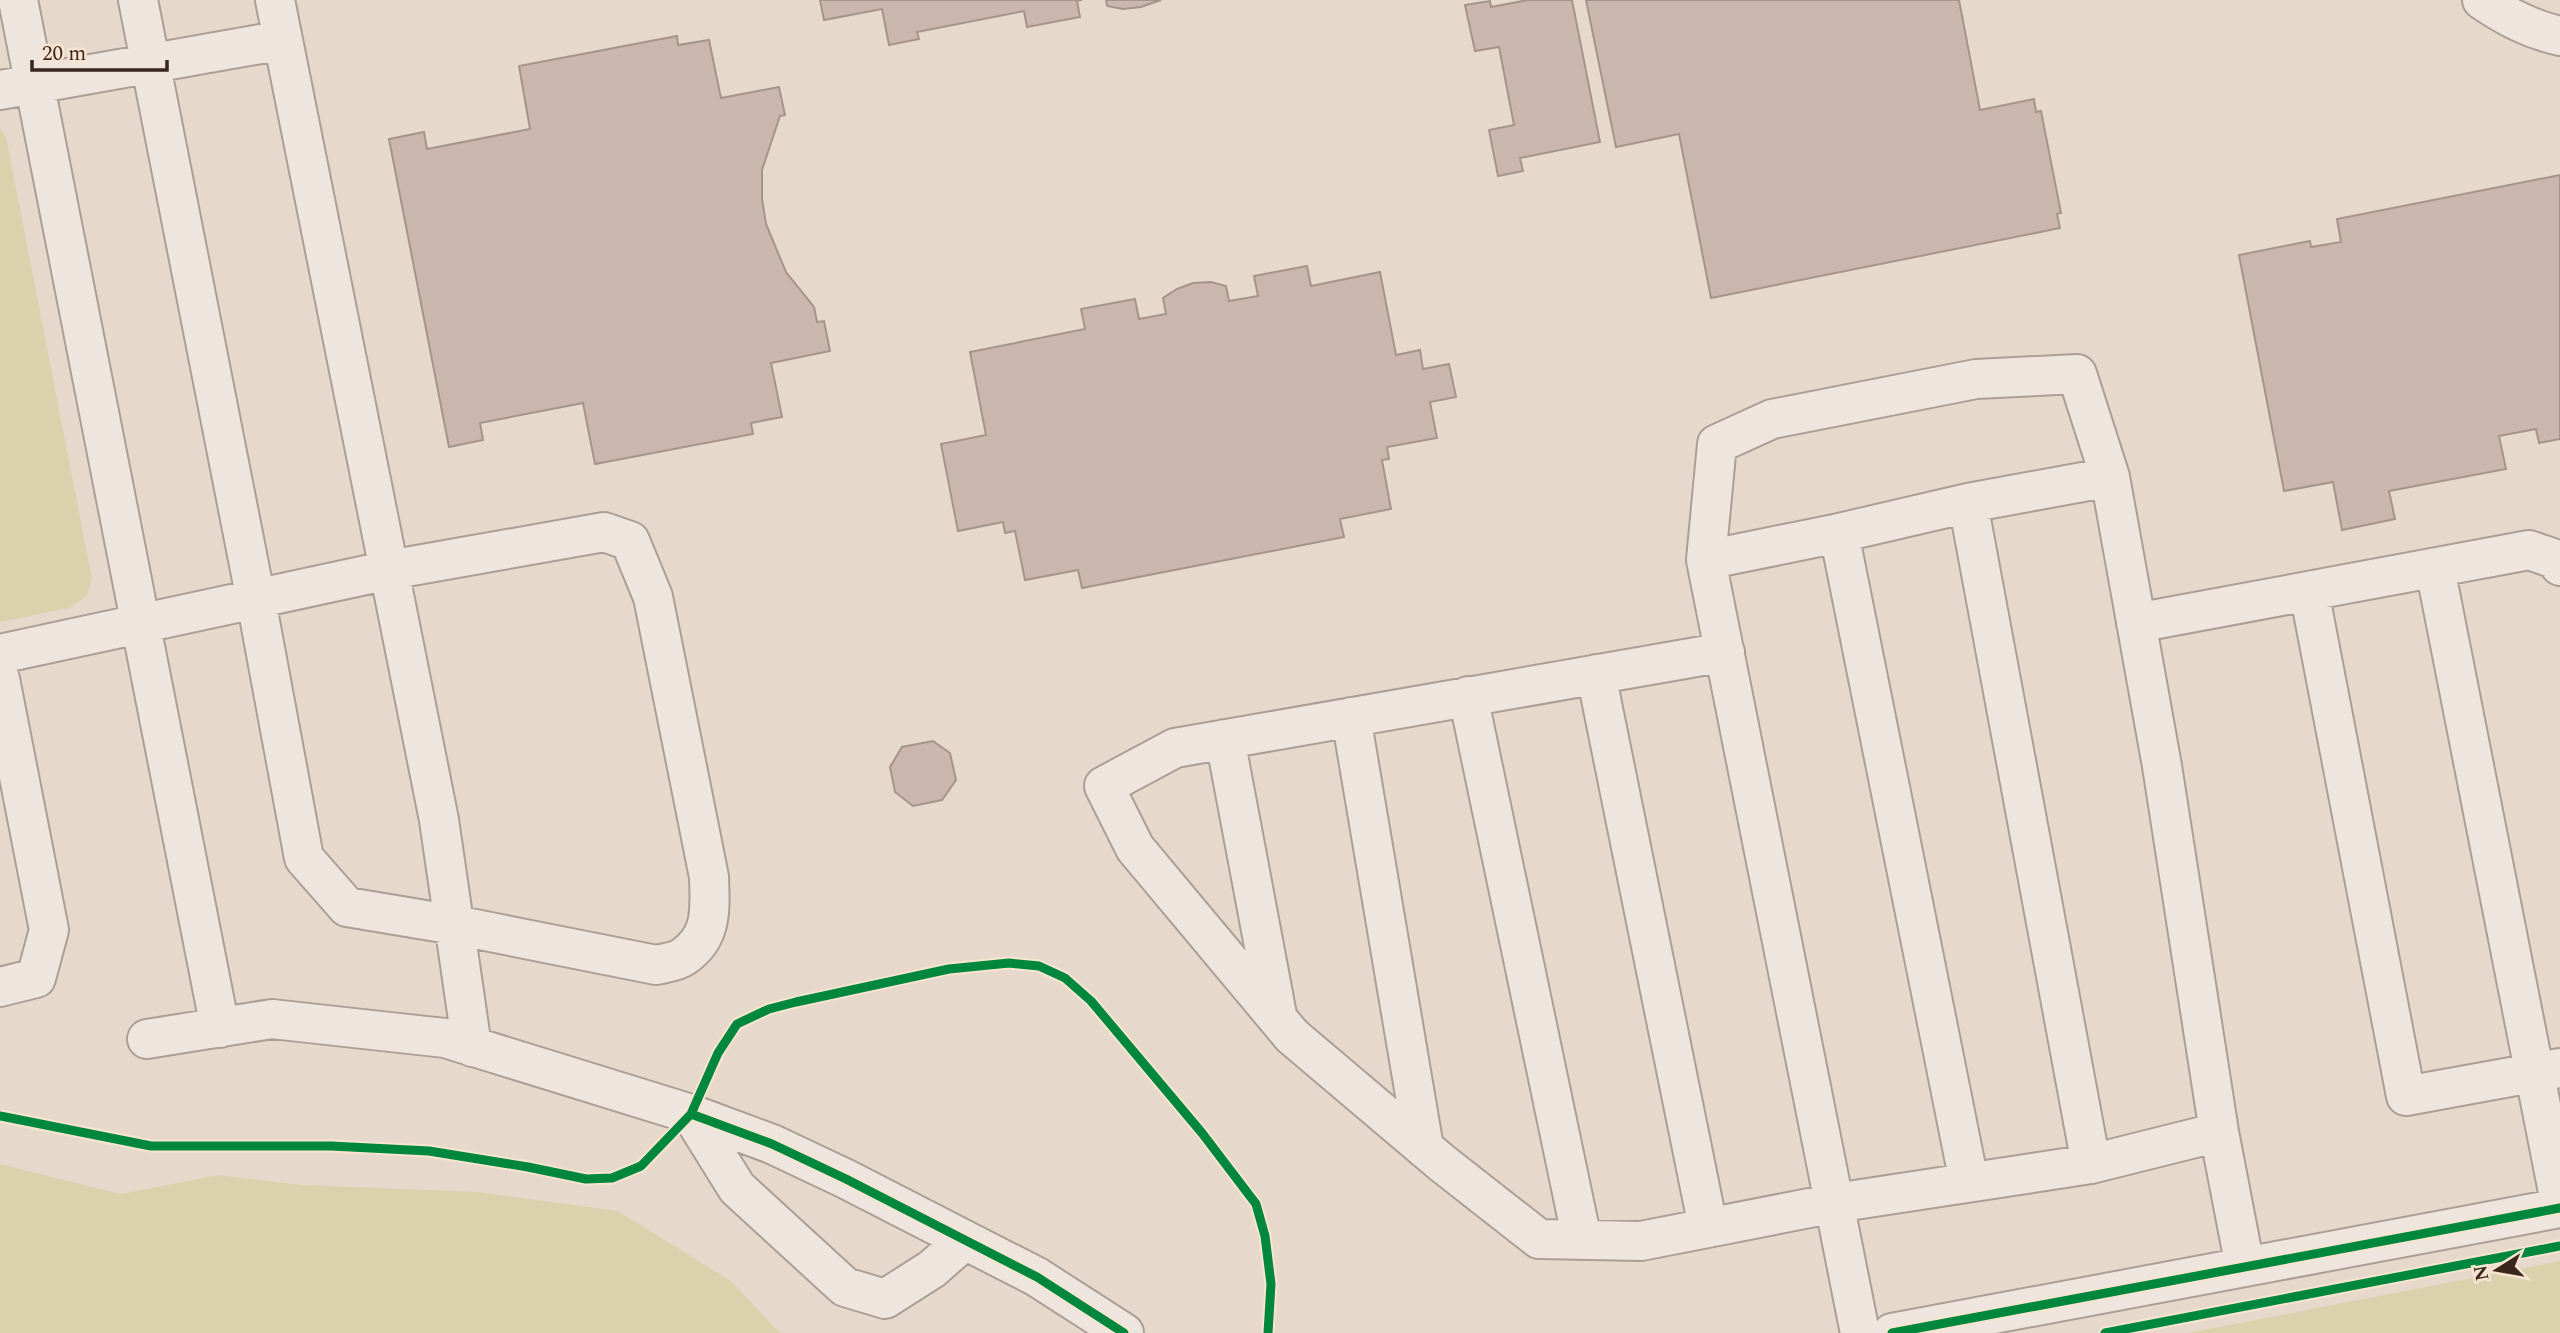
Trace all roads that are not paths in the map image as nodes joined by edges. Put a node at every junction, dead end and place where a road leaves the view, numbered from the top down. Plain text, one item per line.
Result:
1 (18, 0) edge
2 (138, 0) edge
3 (275, 0) edge
4 (2482, 0) edge
5 (2560, 36) edge
6 (283, 40) junction
7 (151, 64) junction
8 (17, 87) edge
9 (2110, 477) junction
10 (1968, 503) junction
11 (1839, 533) junction
12 (1706, 560) junction
13 (2560, 566) edge
14 (2435, 568) junction
15 (389, 570) junction
16 (2309, 591) junction
17 (256, 600) junction
18 (2136, 623) junction
19 (140, 625) junction
20 (1725, 652) junction
21 (0, 654) edge
22 (1596, 674) junction
23 (0, 679) edge
24 (1468, 696) junction
25 (1352, 717) junction
26 (1225, 739) junction
27 (455, 925) junction
28 (0, 987) edge
29 (1278, 1019) junction
30 (220, 1028) junction
31 (147, 1039) dead end
32 (472, 1047) junction
33 (2547, 1070) edge
34 (691, 1114) junction
35 (2219, 1132) junction
36 (1424, 1148) junction
37 (2091, 1164) junction
38 (1969, 1182) junction
39 (2560, 1202) edge
40 (1835, 1203) junction
41 (2560, 1208) edge
42 (1708, 1227) junction
43 (965, 1240) junction
44 (1582, 1240) junction
45 (2245, 1267) junction
46 (1124, 1333) edge
47 (1860, 1333) edge
48 (1892, 1333) edge

1 - 8 street
2 - 7 street
3 - 6 street
4 - 5 street
6 - 7 street
6 - 15 street
7 - 8 street
7 - 17 street
8 - 19 street
9 - 10 street
9 - 12 street
9 - 18 street
10 - 11 street
10 - 37 street
11 - 12 street
11 - 38 street
12 - 20 street
13 - 14 street
14 - 16 street
14 - 33 street
15 - 17 street
15 - 27 street
15 - 27 street
16 - 18 street
16 - 33 street
17 - 19 street
17 - 27 street
18 - 35 street
19 - 21 street
19 - 30 street
20 - 22 street
20 - 40 street
22 - 24 street
22 - 42 street
23 - 28 street
24 - 25 street
24 - 44 street
25 - 26 street
25 - 36 street
26 - 29 street
26 - 29 street
27 - 32 street
29 - 36 street
30 - 31 street
30 - 32 street
32 - 34 street
33 - 39 street
34 - 43 street
34 - 43 street
35 - 37 street
35 - 45 street
36 - 44 street
37 - 38 street
38 - 40 street
40 - 42 street
40 - 47 street
41 - 45 street
42 - 44 street
43 - 46 street
45 - 48 street

